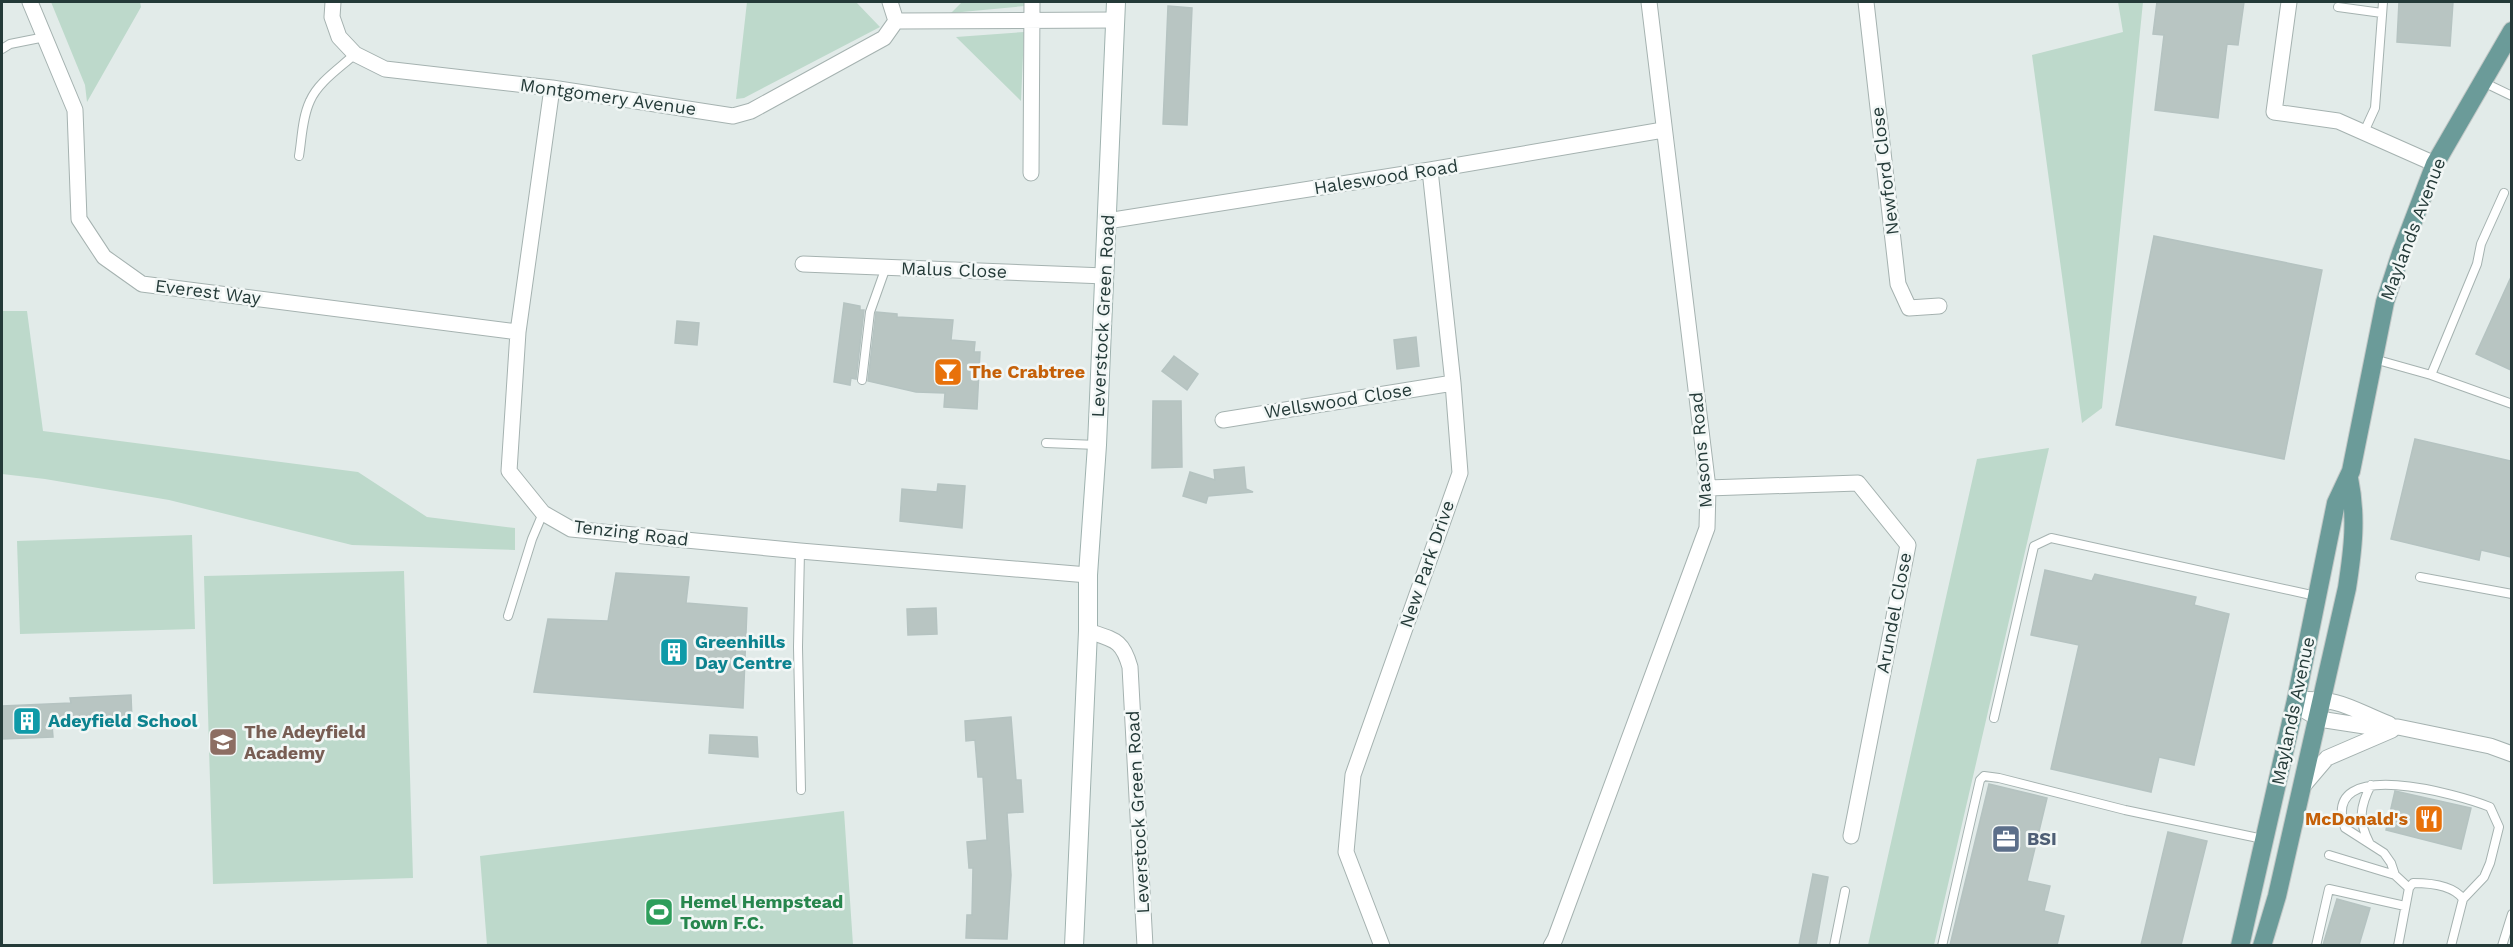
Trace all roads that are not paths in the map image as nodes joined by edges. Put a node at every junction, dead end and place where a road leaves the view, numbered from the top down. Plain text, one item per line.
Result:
1 (30, 2) edge
2 (333, 2) edge
3 (891, 2) edge
4 (1032, 2) edge
5 (1649, 2) edge
6 (1866, 2) edge
7 (2289, 2) edge
8 (2383, 2) edge
9 (2338, 7) dead end
10 (1116, 10) edge
11 (2382, 13) junction
12 (1031, 20) junction
13 (896, 21) junction
14 (2511, 31) edge
15 (45, 37) junction
16 (2, 49) edge
17 (355, 54) junction
18 (2481, 81) junction
19 (552, 88) junction
20 (2511, 96) edge
21 (1663, 130) junction
22 (2364, 132) junction
23 (299, 156) dead end
24 (2435, 164) junction
25 (1430, 170) junction
26 (1031, 173) dead end
27 (2504, 193) dead end
28 (1107, 221) junction
29 (803, 264) dead end
30 (886, 267) junction
31 (1105, 276) junction
32 (1939, 306) dead end
33 (518, 332) junction
34 (2372, 359) junction
35 (2431, 375) junction
36 (862, 380) dead end
37 (1453, 383) junction
38 (2511, 404) edge
39 (1223, 420) dead end
40 (1046, 443) dead end
41 (1096, 445) junction
42 (2349, 478) junction
43 (1708, 488) junction
44 (543, 513) junction
45 (2354, 541) junction
46 (800, 551) junction
47 (1088, 575) junction
48 (2420, 578) dead end
49 (2511, 594) edge
50 (2317, 596) junction
51 (508, 616) dead end
52 (1088, 631) junction
53 (2323, 699) junction
54 (2296, 703) junction
55 (1994, 718) dead end
56 (2319, 719) junction
57 (2398, 727) junction
58 (2511, 754) edge
59 (2371, 785) junction
60 (801, 790) dead end
61 (2302, 791) junction
62 (1851, 836) dead end
63 (2265, 839) junction
64 (2369, 842) junction
65 (2329, 855) dead end
66 (2394, 875) junction
67 (2409, 888) junction
68 (1845, 891) dead end
69 (2463, 899) junction
70 (2405, 906) junction
71 (2511, 914) edge
72 (2398, 941) edge
73 (1074, 945) edge
74 (1145, 945) edge
75 (1382, 945) edge
76 (1551, 945) edge
77 (1834, 945) edge
78 (1942, 945) edge
79 (2240, 945) edge
80 (2262, 945) edge
81 (2316, 945) edge
82 (2451, 945) edge
83 (2502, 945) edge

1 - 15 street, Everest Way
2 - 17 street, Montgomery Avenue
3 - 13 street
4 - 12 street
5 - 21 street, Masons Road
6 - 32 street, Newford Close
7 - 22 street
8 - 11 lane
9 - 11 lane
10 - 12 street
10 - 28 street, Leverstock Green Road
11 - 22 lane
12 - 13 street
12 - 26 street
13 - 19 street, Montgomery Avenue
14 - 18 main road, Maylands Avenue
15 - 16 lane
15 - 33 street, Everest Way
17 - 19 street, Montgomery Avenue
17 - 23 lane
18 - 20 lane
18 - 24 main road, Maylands Avenue
19 - 33 street, Tenzing Road
21 - 25 street, Haleswood Road
21 - 43 street, Masons Road
22 - 24 street
24 - 34 main road, Maylands Avenue
25 - 28 street, Haleswood Road
25 - 37 street, New Park Drive
27 - 35 lane
28 - 31 street, Leverstock Green Road
29 - 30 street, Malus Close
30 - 31 street, Malus Close
30 - 36 lane
31 - 41 street, Leverstock Green Road
33 - 44 street, Tenzing Road
34 - 35 lane
34 - 42 main road, Maylands Avenue
35 - 38 lane
37 - 39 street, Wellswood Close
37 - 75 street, New Park Drive
40 - 41 lane
41 - 47 street, Leverstock Green Road
42 - 45 main road, Maylands Avenue
42 - 50 main road, Maylands Avenue
43 - 62 street, Arundel Close
43 - 76 street, Masons Road
44 - 46 street, Tenzing Road
44 - 51 lane
45 - 50 main road
45 - 53 main road, Maylands Avenue
46 - 47 street, Tenzing Road
46 - 60 lane
47 - 52 street, Leverstock Green Road
48 - 49 lane
50 - 54 main road, Maylands Avenue
50 - 55 lane
52 - 73 street, Leverstock Green Road
52 - 74 street, Leverstock Green Road
53 - 54 street
53 - 56 main road, Maylands Avenue
53 - 57 street
54 - 56 street
54 - 63 main road, Maylands Avenue
56 - 57 street
56 - 61 main road, Maylands Avenue
57 - 58 street
57 - 61 street
59 - 64 lane
59 - 64 lane
59 - 69 lane
61 - 63 main road
61 - 80 main road, Maylands Avenue
63 - 78 lane
63 - 79 main road, Maylands Avenue
64 - 66 lane
65 - 66 lane
66 - 67 lane
67 - 69 lane
67 - 70 lane
68 - 77 lane
69 - 82 lane
70 - 72 lane
70 - 81 lane
71 - 83 lane

